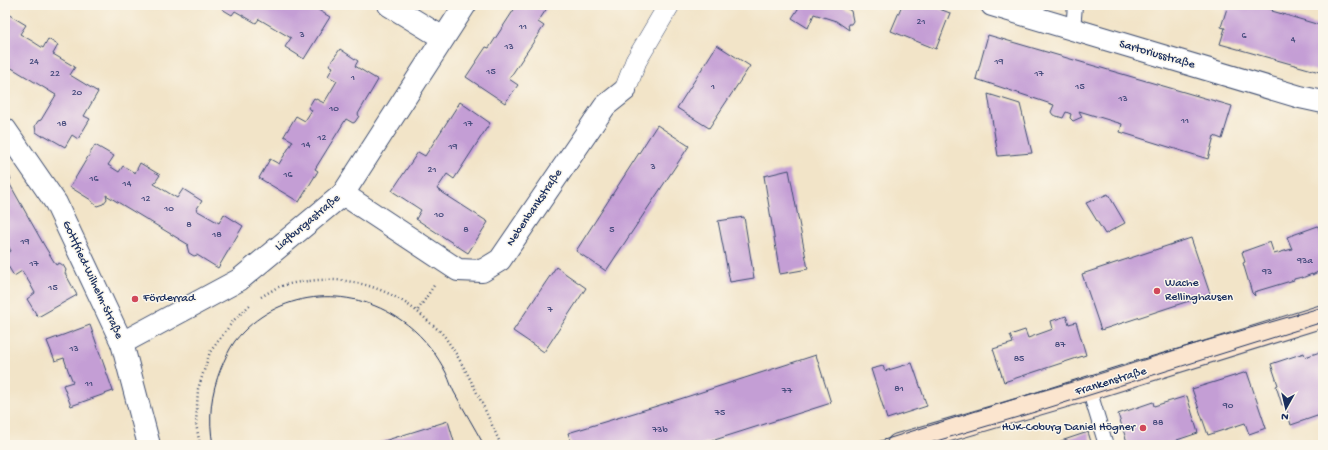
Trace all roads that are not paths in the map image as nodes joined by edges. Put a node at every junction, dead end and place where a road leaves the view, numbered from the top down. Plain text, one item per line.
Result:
1 (389, 5) edge
2 (465, 5) edge
3 (669, 5) edge
4 (992, 5) edge
5 (1075, 5) edge
6 (1073, 30) junction
7 (443, 38) junction
8 (625, 90) joint
9 (1323, 102) edge
10 (5, 129) edge
11 (343, 194) junction
12 (1323, 316) edge
13 (122, 343) junction
14 (1089, 389) junction
15 (149, 445) edge
16 (898, 445) edge
17 (1106, 445) edge

1 - 7 street
2 - 7 street, Liafburgastraße
3 - 8 street, Nebenbankstraße
4 - 6 street, Sartoriusstraße
5 - 6 lane
6 - 9 street, Sartoriusstraße
7 - 11 street, Liafburgastraße
8 - 11 street, Nebenbankstraße
10 - 13 street, Gottfried-Wilhelm-Straße
11 - 13 street, Liafburgastraße
12 - 14 main road, Frankenstraße
13 - 15 street, Gottfried-Wilhelm-Straße
14 - 16 main road, Frankenstraße
14 - 17 lane

